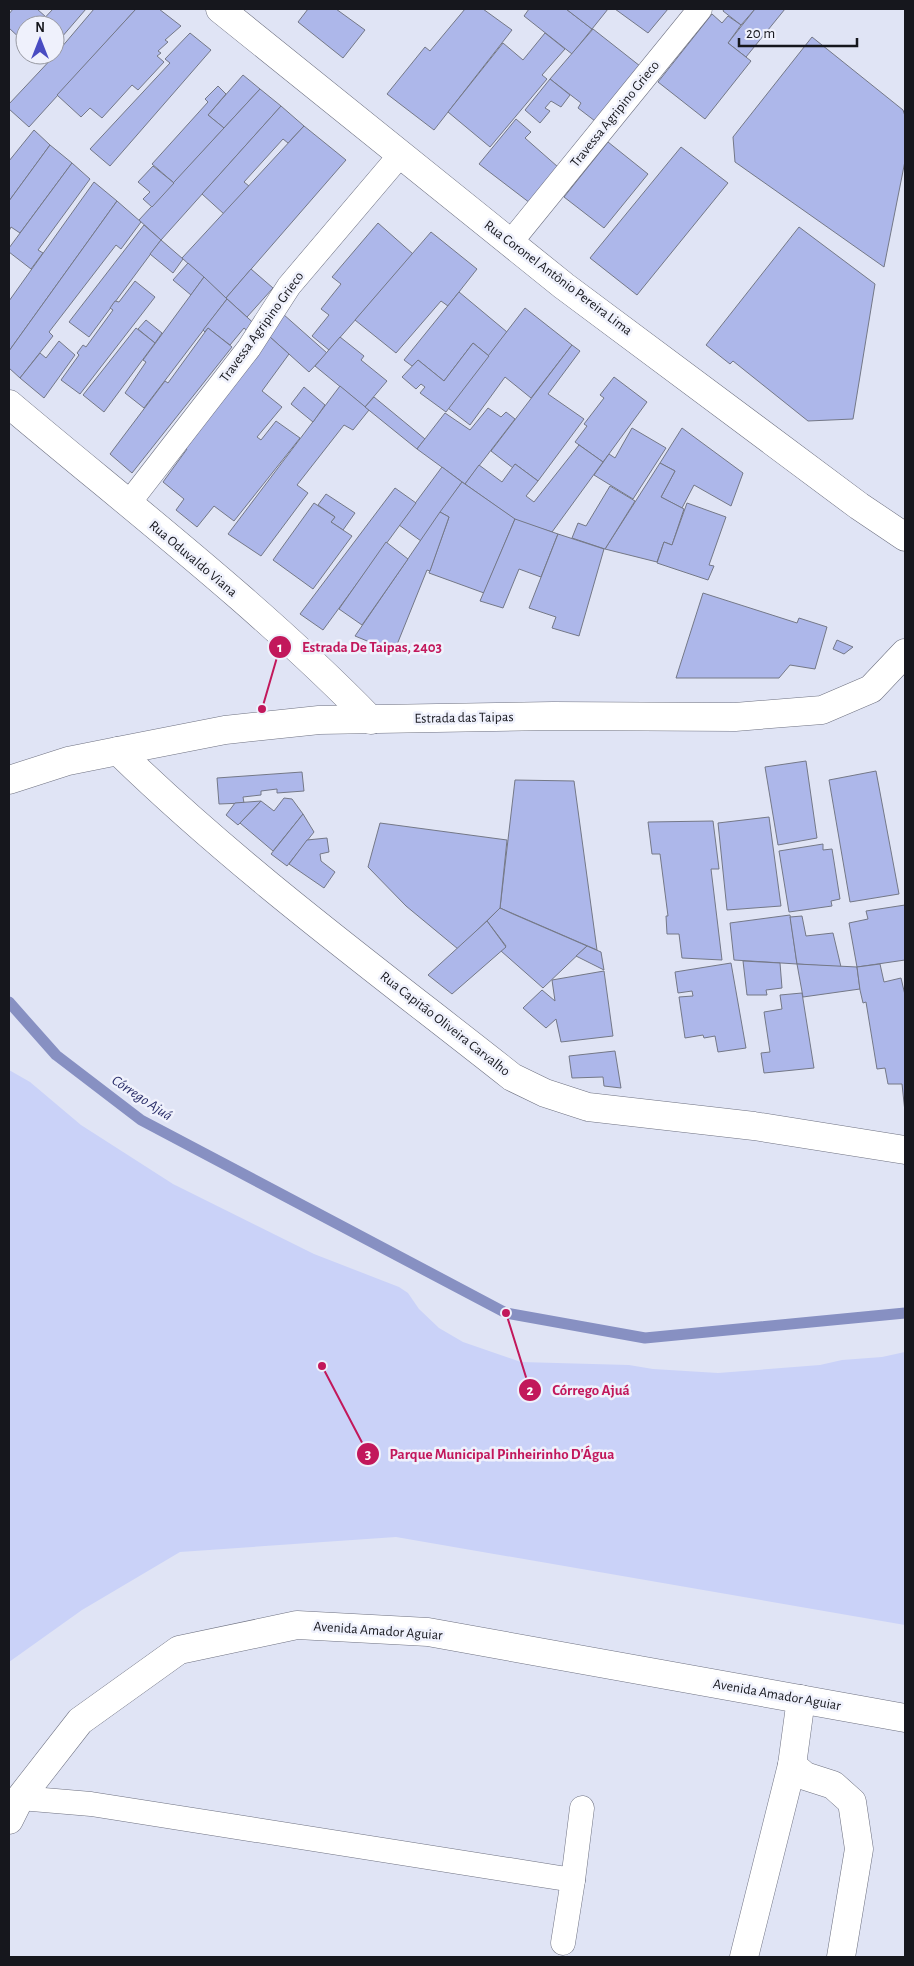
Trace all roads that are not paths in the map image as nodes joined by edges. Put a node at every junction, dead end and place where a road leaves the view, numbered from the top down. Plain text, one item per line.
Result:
1 (220, 9) edge
2 (700, 9) edge
3 (401, 154) junction
4 (510, 243) junction
5 (9, 404) edge
6 (128, 504) junction
7 (905, 537) edge
8 (905, 653) edge
9 (371, 720) junction
10 (118, 750) junction
11 (9, 780) edge
12 (905, 1150) edge
13 (801, 1699) junction
14 (905, 1718) edge
15 (792, 1765) junction
16 (582, 1808) dead end
17 (15, 1809) edge
18 (573, 1880) junction
19 (562, 1943) dead end
20 (744, 1957) edge
21 (841, 1957) edge

1 - 3 street, Rua Coronel Antônio Pereira Lima
2 - 4 lane, Travessa Agripino Grieco
3 - 4 street, Rua Coronel Antônio Pereira Lima
3 - 6 lane, Travessa Agripino Grieco
4 - 7 street, Rua Coronel Antônio Pereira Lima
5 - 6 street, Rua Oduvaldo Viana
6 - 9 street, Rua Oduvaldo Viana
8 - 9 street, Estrada das Taipas
9 - 10 street, Estrada das Taipas
10 - 11 street, Estrada das Taipas
10 - 12 street, Rua Capitão Oliveira Carvalho
13 - 14 street, Avenida Amador Aguiar
13 - 15 street
13 - 17 street, Avenida Amador Aguiar
15 - 20 street
15 - 21 street
16 - 18 lane
17 - 18 lane
18 - 19 lane

